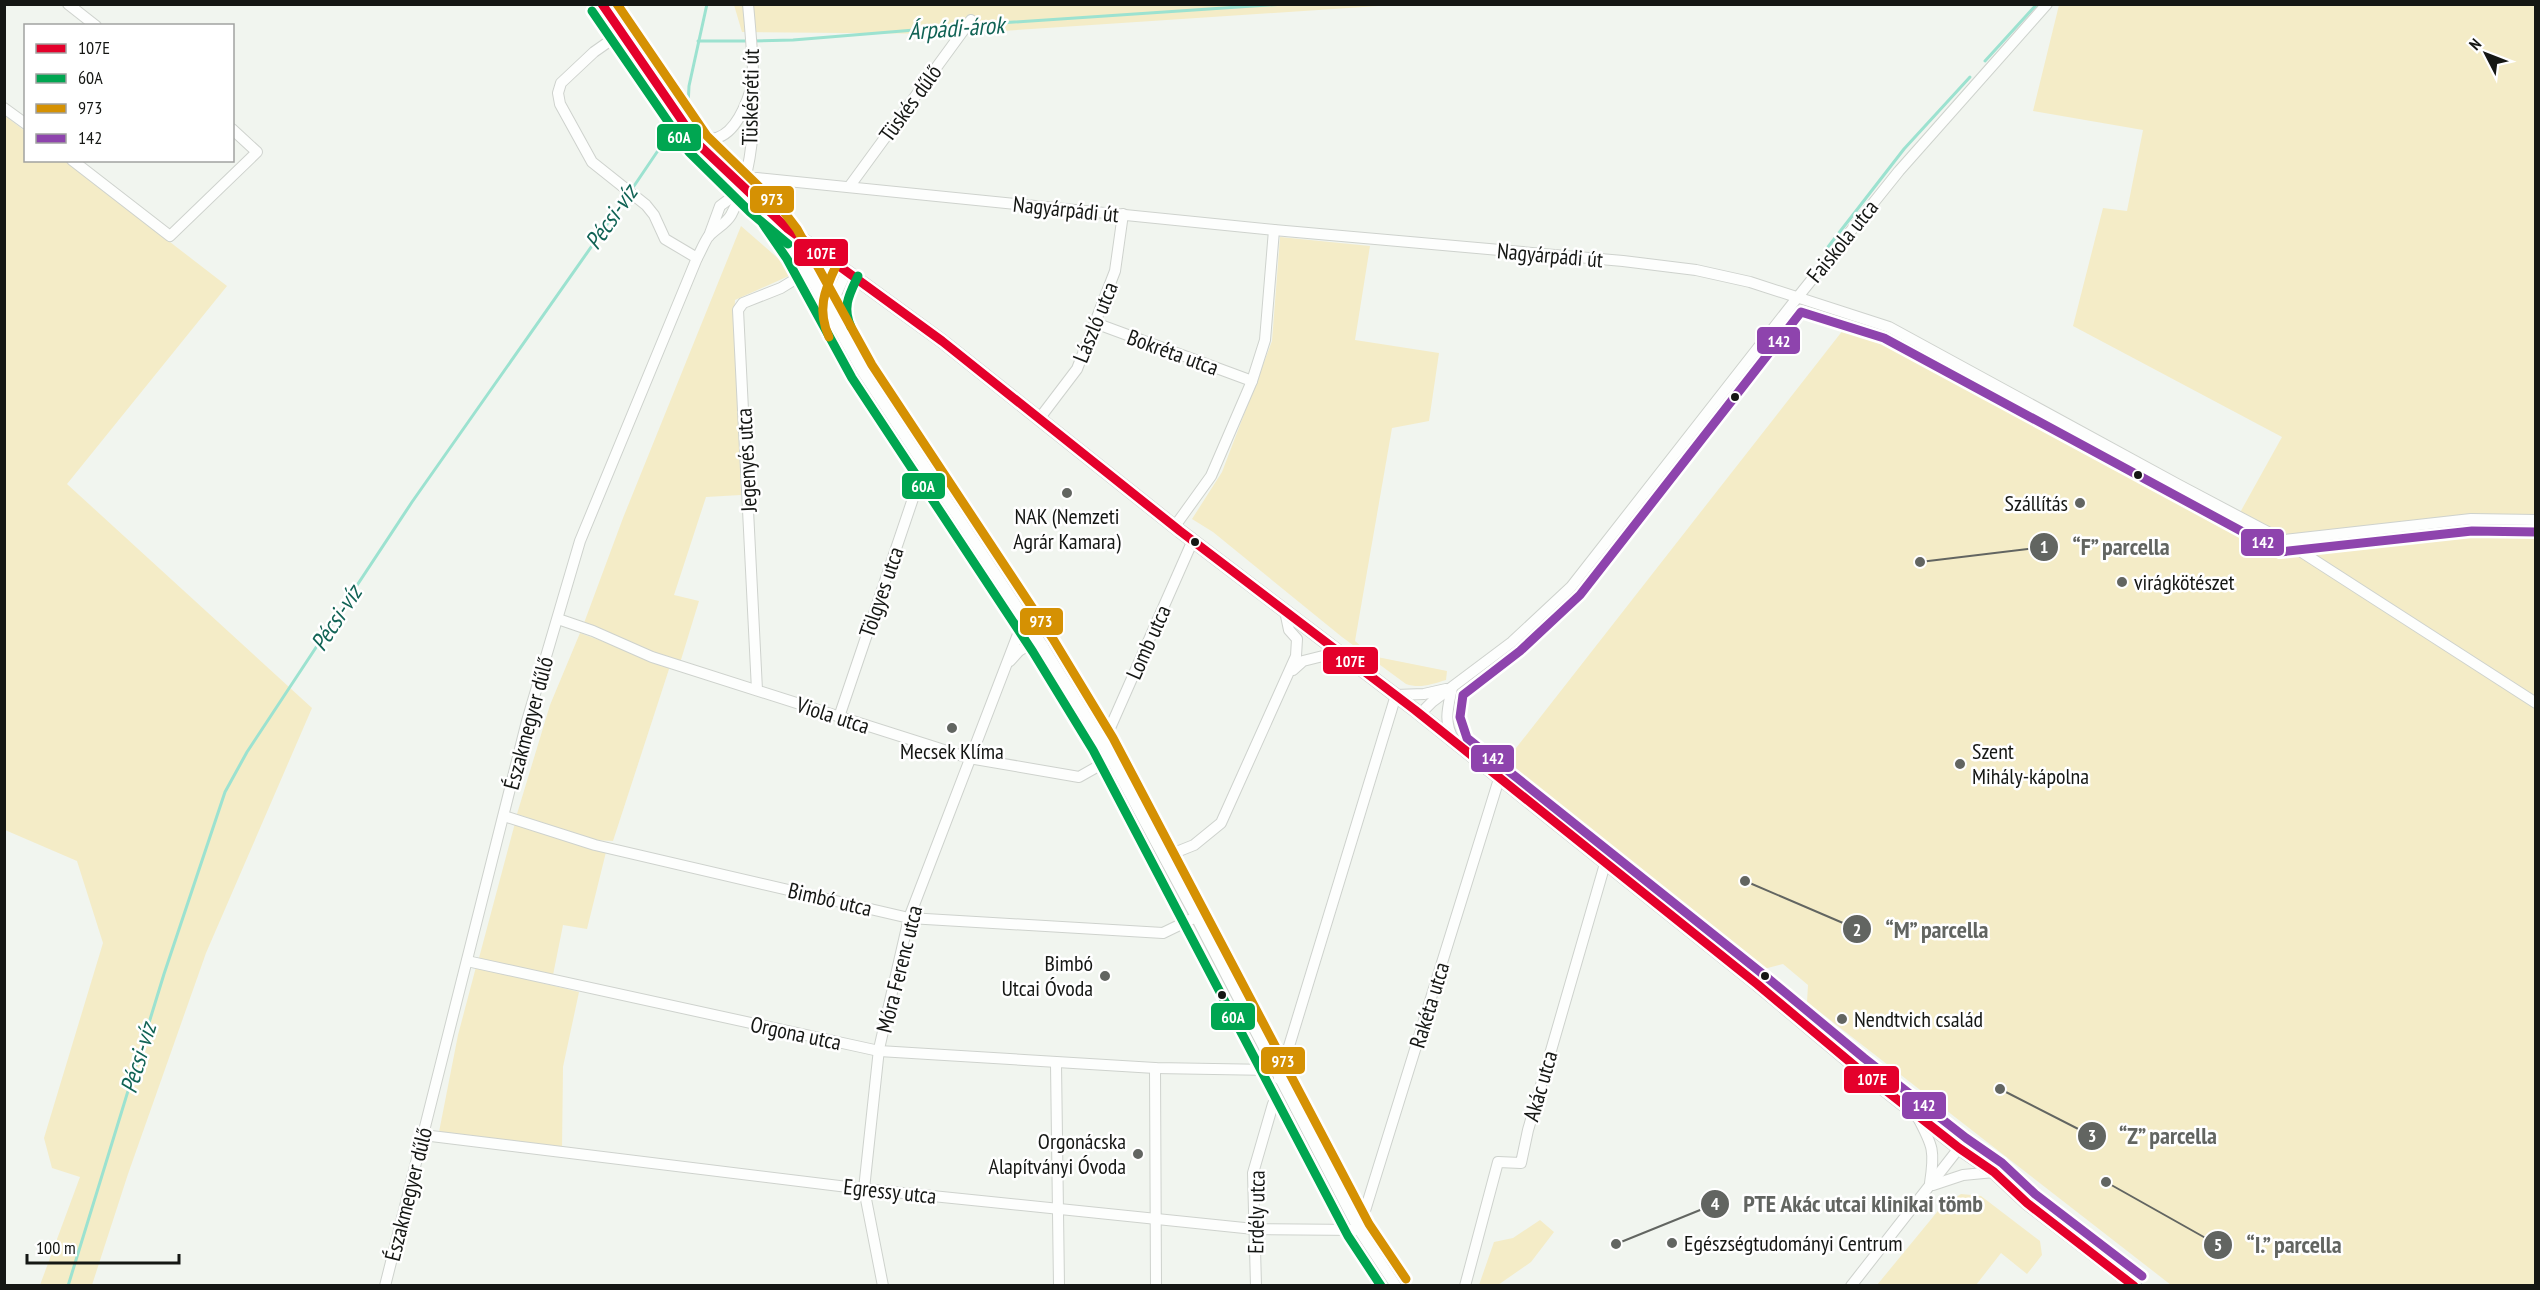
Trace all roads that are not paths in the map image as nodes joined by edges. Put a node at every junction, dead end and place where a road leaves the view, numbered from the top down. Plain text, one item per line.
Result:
1 (68, 4) edge
2 (602, 4) edge
3 (748, 4) edge
4 (2047, 4) edge
5 (93, 24) edge
6 (968, 24) dead end
7 (621, 33) junction
8 (754, 81) junction
9 (4, 108) edge
10 (24, 123) edge
11 (685, 127) junction
12 (234, 131) edge
13 (75, 162) edge
14 (758, 178) dead end
15 (849, 187) junction
16 (743, 188) junction
17 (1123, 214) junction
18 (773, 217) junction
19 (1274, 230) junction
20 (697, 258) junction
21 (847, 270) junction
22 (807, 272) junction
23 (1797, 298) junction
24 (1095, 323) junction
25 (840, 332) junction
26 (1252, 381) junction
27 (1039, 419) junction
28 (924, 466) junction
29 (2535, 520) edge
30 (1175, 526) junction
31 (1193, 540) junction
32 (2283, 540) junction
33 (1285, 611) junction
34 (1022, 613) junction
35 (558, 619) junction
36 (1043, 646) junction
37 (1339, 652) junction
38 (1006, 665) junction
39 (1452, 688) junction
40 (757, 690) junction
41 (1280, 690) junction
42 (1396, 695) junction
43 (2535, 703) edge
44 (1420, 714) junction
45 (839, 717) junction
46 (1103, 744) junction
47 (1458, 746) junction
48 (969, 758) junction
49 (1111, 759) junction
50 (1499, 779) junction
51 (504, 816) junction
52 (1164, 857) junction
53 (1605, 864) junction
54 (1196, 917) junction
55 (909, 918) junction
56 (467, 961) junction
57 (879, 1051) junction
58 (1056, 1064) junction
59 (1155, 1068) junction
60 (1277, 1074) junction
61 (1273, 1104) dead end
62 (1915, 1113) junction
63 (423, 1135) junction
64 (1959, 1148) junction
65 (1994, 1172) junction
66 (1930, 1186) junction
67 (864, 1188) junction
68 (1058, 1209) junction
69 (1154, 1218) junction
70 (1254, 1229) junction
71 (1359, 1230) junction
72 (385, 1285) edge
73 (396, 1286) edge
74 (883, 1286) edge
75 (1059, 1286) edge
76 (1156, 1286) edge
77 (1256, 1286) edge
78 (1396, 1286) edge
79 (1465, 1286) edge
80 (1851, 1286) edge
81 (2135, 1286) edge

1 - 5 street
2 - 7 main road
3 - 8 street, Tüskésréti út
4 - 23 street, Faiskola utca
6 - 15 street, Tüskés dűlő
7 - 11 main road
7 - 20 street
8 - 11 street
8 - 16 street, Tüskésréti út
9 - 10 street
11 - 16 main road
12 - 13 street
14 - 15 street, Nagyárpádi út
15 - 17 street, Nagyárpádi út
16 - 18 main road
16 - 20 street, Északmegyer dűlő
17 - 19 street, Nagyárpádi út
17 - 24 street, László utca
18 - 21 main road
18 - 22 street
19 - 23 street, Nagyárpádi út
19 - 26 street
20 - 35 street, Északmegyer dűlő
21 - 25 street
21 - 27 main road
22 - 25 street
22 - 40 street, Jegenyés utca
23 - 32 street, Nagyárpádi út
23 - 39 street, Faiskola utca
24 - 26 street, Bokréta utca
24 - 27 street, László utca
25 - 28 street
26 - 30 street
27 - 30 main road
28 - 34 street
28 - 45 street, Tölgyes utca
29 - 32 street
30 - 31 main road
31 - 33 main road
31 - 46 street, Lomb utca
32 - 43 street, Nagyárpádi út
33 - 37 main road
33 - 41 street
34 - 36 street
34 - 38 street, Móra Ferenc utca
35 - 40 street, Viola utca
35 - 51 street, Északmegyer dűlő
36 - 38 street, Móra Ferenc utca
36 - 46 street
37 - 41 street
37 - 42 main road
38 - 48 street, Móra Ferenc utca
39 - 42 street
39 - 44 street, Faiskola utca
39 - 47 street
40 - 45 street, Viola utca
41 - 52 street
42 - 44 main road
42 - 60 street
44 - 47 main road
45 - 48 street, Viola utca
46 - 49 street
47 - 50 main road
48 - 49 street, Viola utca
48 - 55 street, Móra Ferenc utca
49 - 52 street
50 - 53 main road
50 - 71 street, Rakéta utca
51 - 55 street, Bimbó utca
51 - 56 street, Északmegyer dűlő
52 - 54 street
53 - 62 main road
53 - 79 street, Akác utca
54 - 55 street, Bimbó utca
54 - 60 street
55 - 57 street, Móra Ferenc utca
56 - 57 street, Orgona utca
56 - 63 street, Északmegyer dűlő
57 - 58 street, Orgona utca
57 - 67 street, Móra Ferenc utca
58 - 59 street, Orgona utca
58 - 68 street
59 - 60 street, Orgona utca
59 - 69 street
60 - 71 street
61 - 70 street, Erdély utca
62 - 64 main road
62 - 66 street
63 - 67 street, Egressy utca
63 - 72 street, Északmegyer dűlő
64 - 65 main road
64 - 66 street
65 - 66 street
65 - 81 main road
66 - 80 street
67 - 68 street, Egressy utca
67 - 74 street, Móra Ferenc utca
68 - 69 street, Egressy utca
68 - 75 street
69 - 70 street, Egressy utca
69 - 76 street
70 - 71 street, Egressy utca
70 - 77 street, Erdély utca
71 - 78 street
72 - 73 street

